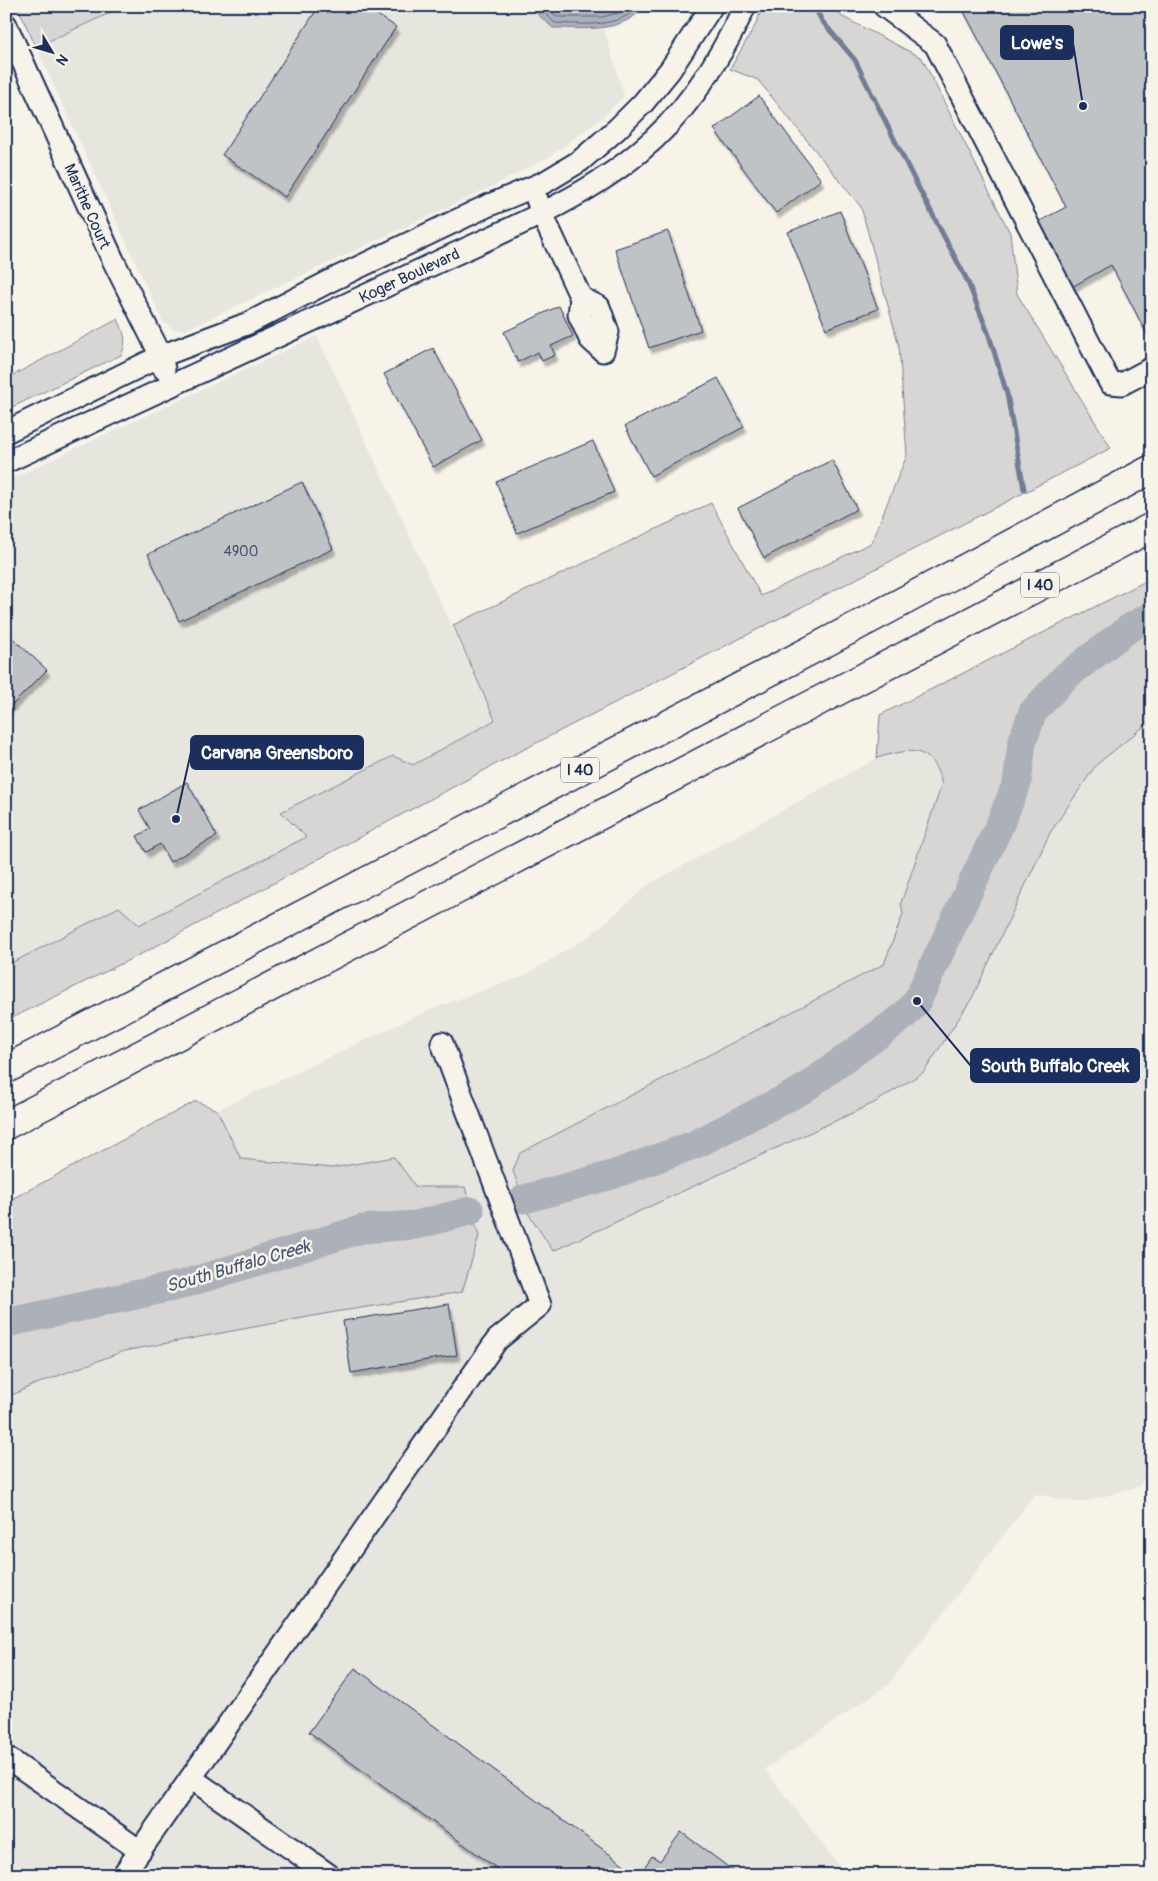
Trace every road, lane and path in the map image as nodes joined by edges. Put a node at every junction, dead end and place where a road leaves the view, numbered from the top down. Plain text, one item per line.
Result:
1 (712, 6) edge
2 (745, 6) edge
3 (884, 6) edge
4 (6, 26) edge
5 (534, 187) junction
6 (541, 212) junction
7 (581, 298) dead end
8 (161, 356) junction
9 (1152, 368) edge
10 (167, 386) junction
11 (6, 432) edge
12 (6, 462) edge
13 (1152, 469) edge
14 (1152, 526) edge
15 (442, 1042) dead end
16 (6, 1069) edge
17 (6, 1126) edge
18 (6, 1757) edge
19 (191, 1778) junction
20 (140, 1851) junction
21 (124, 1875) edge
22 (329, 1875) edge

1 - 5 street, Koger Boulevard
2 - 6 street, Koger Boulevard
3 - 9 street
4 - 8 street, Marithe Court
5 - 6 street
5 - 8 street, Koger Boulevard
6 - 7 street
6 - 10 street, Koger Boulevard
8 - 10 street, Marithe Court
8 - 11 street, Koger Boulevard
10 - 12 street, Koger Boulevard
13 - 16 highway, I 40
14 - 17 highway, I 40
15 - 19 street
18 - 20 street
19 - 20 street
19 - 22 street
20 - 21 street

